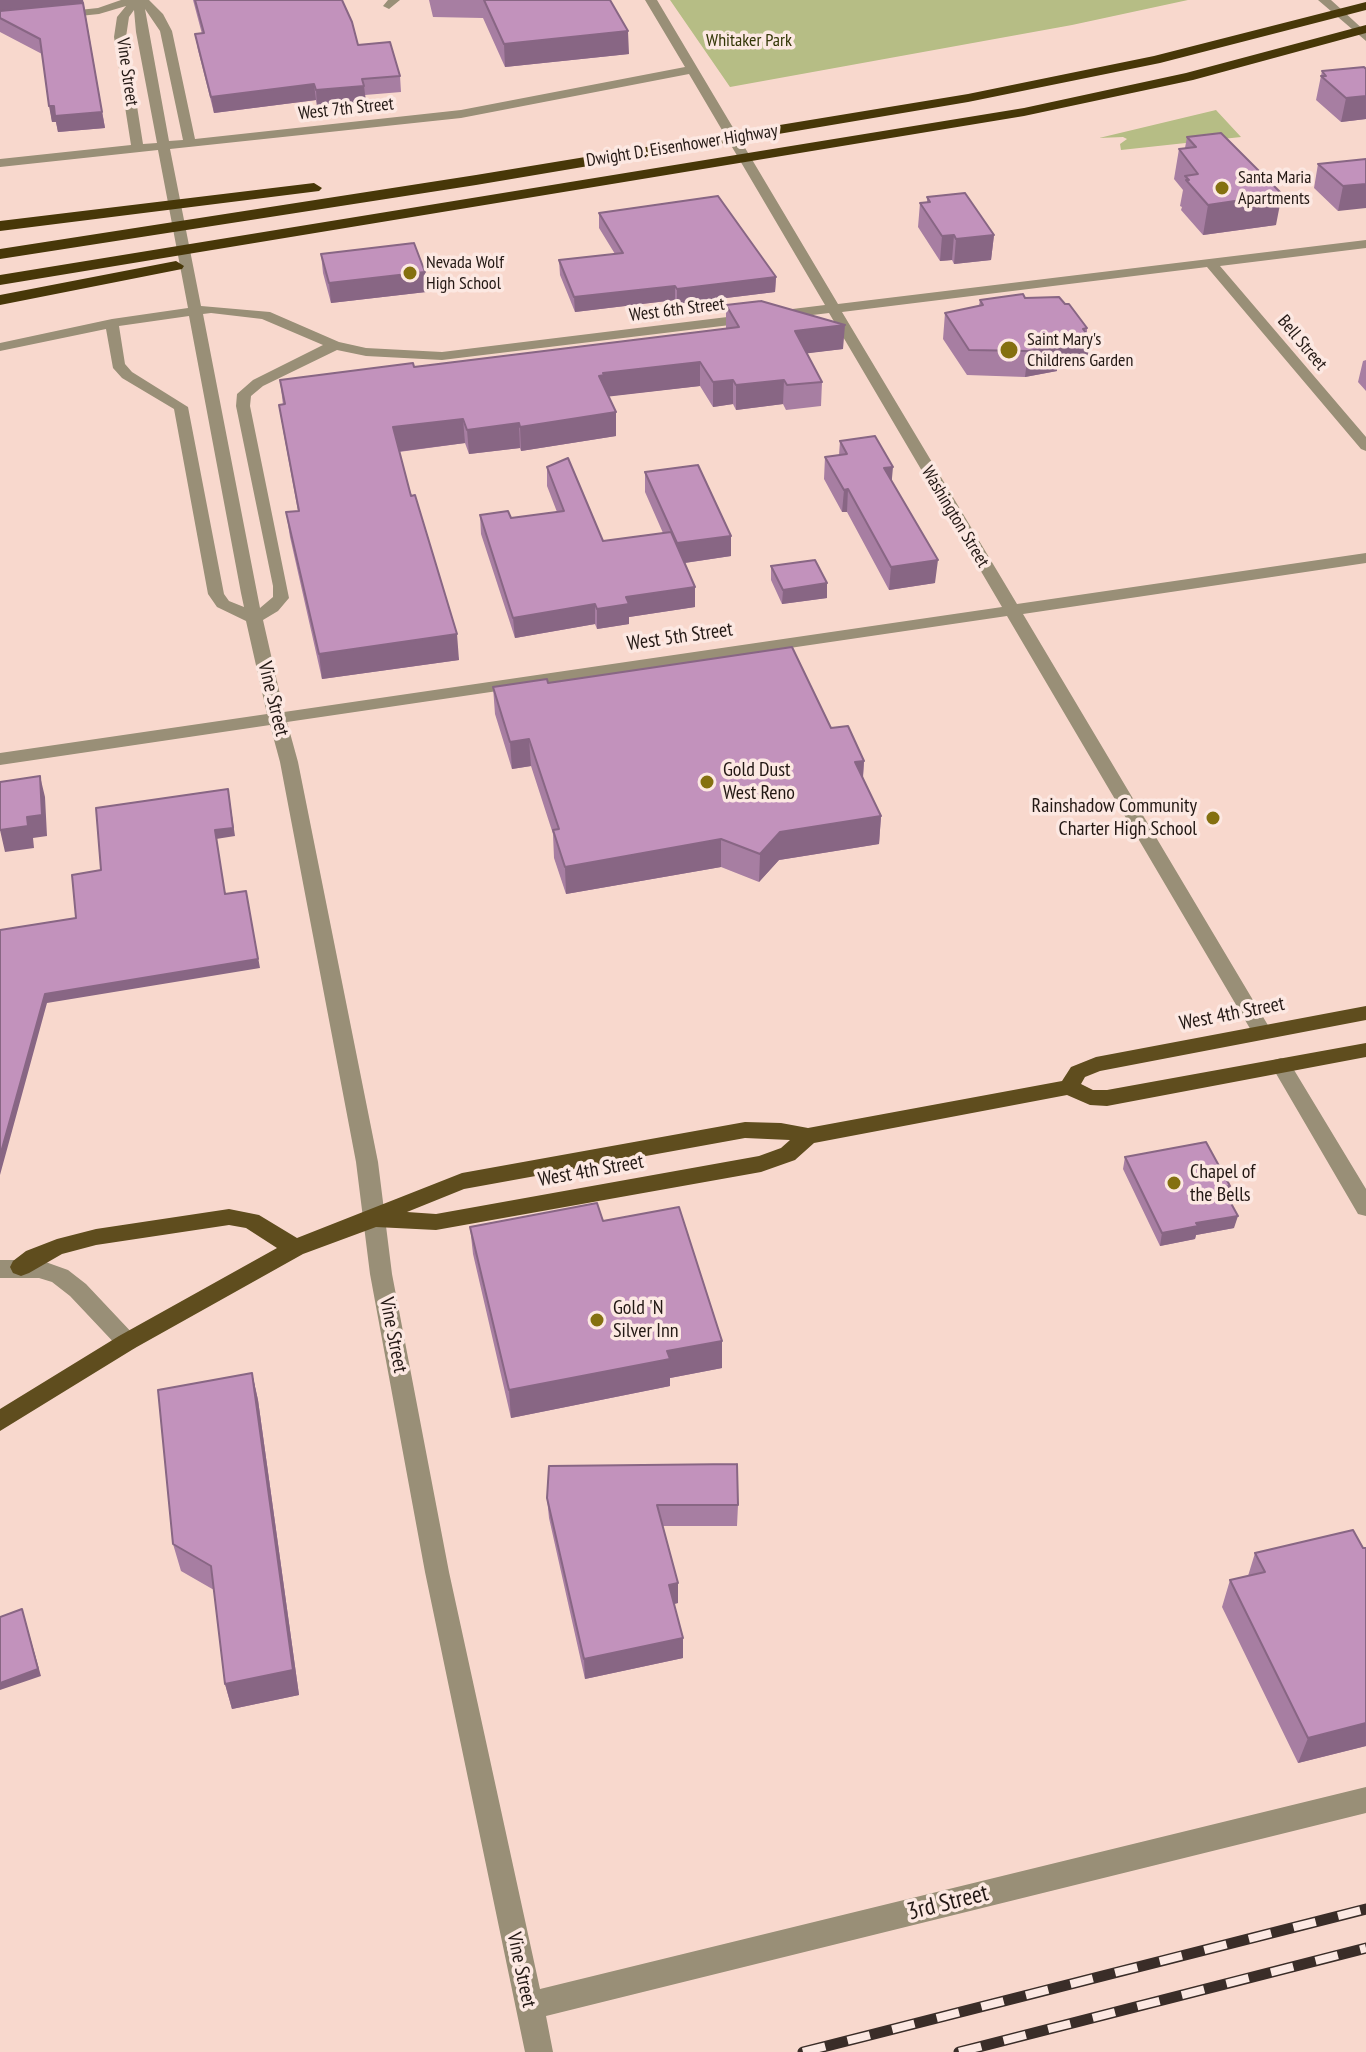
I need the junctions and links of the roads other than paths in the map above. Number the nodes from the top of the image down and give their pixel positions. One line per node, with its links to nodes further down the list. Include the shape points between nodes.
1 (138, 0): 5 (street, via 99,11); 9 (street, via 157,14 166,31); 10 (street, Vine Street, via 123,17 120,37); 27 (street, Vine Street)
2 (651, 0): 8 (street, Washington Street)
3 (1324, 0): 7 (street)
4 (1366, 6): 12 (highway, Dwight D. Eisenhower Highway, via 1032,86)
5 (46, 16)
6 (1366, 29): 13 (highway, Dwight D. Eisenhower Highway, via 1188,77 1024,112)
7 (1366, 38)
8 (694, 69): 9 (street, West 7th Street, via 461,114); 20 (street, Washington Street)
9 (190, 143): 10 (street, West 7th Street)
10 (138, 149): 11 (street, West 7th Street)
11 (0, 163)
12 (476, 180): 14 (highway, via 341,185); 16 (highway, Dwight D. Eisenhower Highway)
13 (427, 207): 18 (highway, Dwight D. Eisenhower Highway); 19 (highway, via 336,235)
14 (0, 226)
15 (1366, 244): 17 (street, West 6th Street)
16 (0, 254)
17 (1211, 263): 20 (street, West 6th Street); 24 (street, Bell Street)
18 (0, 280)
19 (0, 300)
20 (832, 309): 22 (street, West 6th Street, via 442,356 385,355); 26 (street, Washington Street)
21 (112, 323): 22 (street, West 6th Street, via 230,309 280,320); 23 (street, West 6th Street); 27 (street, via 118,365 181,407 216,594 223,604)
22 (335, 345): 27 (street, via 244,394 281,586 281,598)
23 (0, 347)
24 (1366, 446)
25 (1366, 558): 26 (street, West 5th Street)
26 (1011, 610): 28 (street, West 5th Street); 31 (street, Washington Street)
27 (254, 618): 28 (street, Vine Street)
28 (275, 718): 29 (street, West 5th Street); 37 (street, Vine Street, via 298,807)
29 (0, 759)
30 (1366, 1013): 31 (main road, West 4th Street)
31 (1262, 1032): 34 (main road, West 4th Street, via 1096,1064 1078,1072)
32 (1366, 1050): 33 (main road, West 4th Street)
33 (1281, 1065): 34 (main road, West 4th Street, via 1107,1098); 36 (street)
34 (1069, 1087): 35 (main road, West 4th Street)
35 (808, 1136): 37 (main road, West 4th Street, via 745,1130 506,1172 462,1181); 37 (main road, West 4th Street, via 788,1154 761,1164 436,1222)
36 (1366, 1208)
37 (374, 1219): 38 (main road, West 4th Street); 43 (street, Vine Street, via 437,1572)
38 (295, 1248): 39 (main road, via 251,1221 229,1217 96,1237); 40 (main road, West 4th Street)
39 (11, 1268): 40 (street, via 60,1276)
40 (127, 1342): 41 (main road, West 4th Street)
41 (0, 1421)
42 (1366, 1800): 43 (street, 3rd Street)
43 (529, 2006): 44 (street, Vine Street)
44 (539, 2052)

